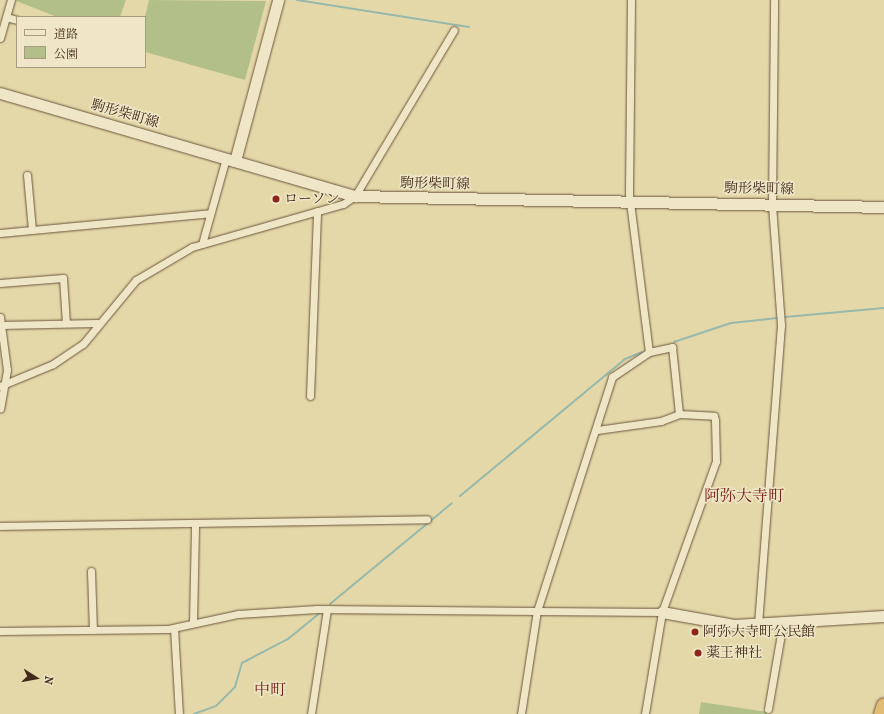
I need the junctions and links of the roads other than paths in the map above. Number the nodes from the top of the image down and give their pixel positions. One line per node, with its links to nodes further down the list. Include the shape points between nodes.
1 (11, 0): 6 (street)
2 (274, 0): 11 (main road)
3 (278, 0): 11 (main road)
4 (631, 0): 14 (street)
5 (774, 0): 15 (street)
6 (6, 17): 7 (street); 9 (street)
7 (16, 20)
8 (454, 30): 13 (street)
9 (0, 38)
10 (0, 93): 11 (main road, 駒形柴町線)
11 (230, 160): 13 (main road, 駒形柴町線); 18 (street)
12 (27, 175): 19 (street)
13 (355, 196): 14 (main road, 駒形柴町線); 17 (street)
14 (630, 202): 15 (main road, 駒形柴町線); 27 (street)
15 (772, 204): 16 (main road, 駒形柴町線); 43 (street, via 781,325)
16 (884, 207)
17 (317, 211): 21 (street); 29 (street)
18 (210, 213): 19 (street); 21 (street)
19 (32, 230): 20 (street)
20 (0, 233)
21 (202, 244): 25 (street, via 141,275)
22 (0, 283): 24 (street, via 63,278)
23 (0, 317): 26 (street)
24 (66, 323): 25 (street); 26 (street)
25 (98, 324): 28 (street, via 89,338 60,360)
26 (1, 325): 28 (street, via 6,370)
27 (649, 352): 31 (street, via 672,347); 32 (street, via 612,377)
28 (2, 385): 30 (street)
29 (310, 396)
30 (0, 408)
31 (679, 414): 32 (street, via 661,421); 39 (street, via 714,416 718,450)
32 (597, 430): 38 (street)
33 (427, 519): 34 (street)
34 (195, 524): 35 (street); 42 (street)
35 (0, 526)
36 (91, 571): 45 (street)
37 (327, 609): 38 (street); 42 (street, via 266,611); 50 (street)
38 (537, 611): 39 (street); 51 (street)
39 (662, 612): 43 (main road, via 719,624); 52 (street)
40 (883, 614): 41 (main road)
41 (783, 622): 43 (main road); 48 (street)
42 (193, 623): 44 (street)
43 (758, 624)
44 (174, 628): 45 (street); 49 (street)
45 (93, 630): 46 (street)
46 (0, 631)
47 (884, 704): 53 (highway)
48 (768, 709)
49 (179, 714)
50 (311, 714)
51 (521, 714)
52 (645, 714)
53 (881, 714)

